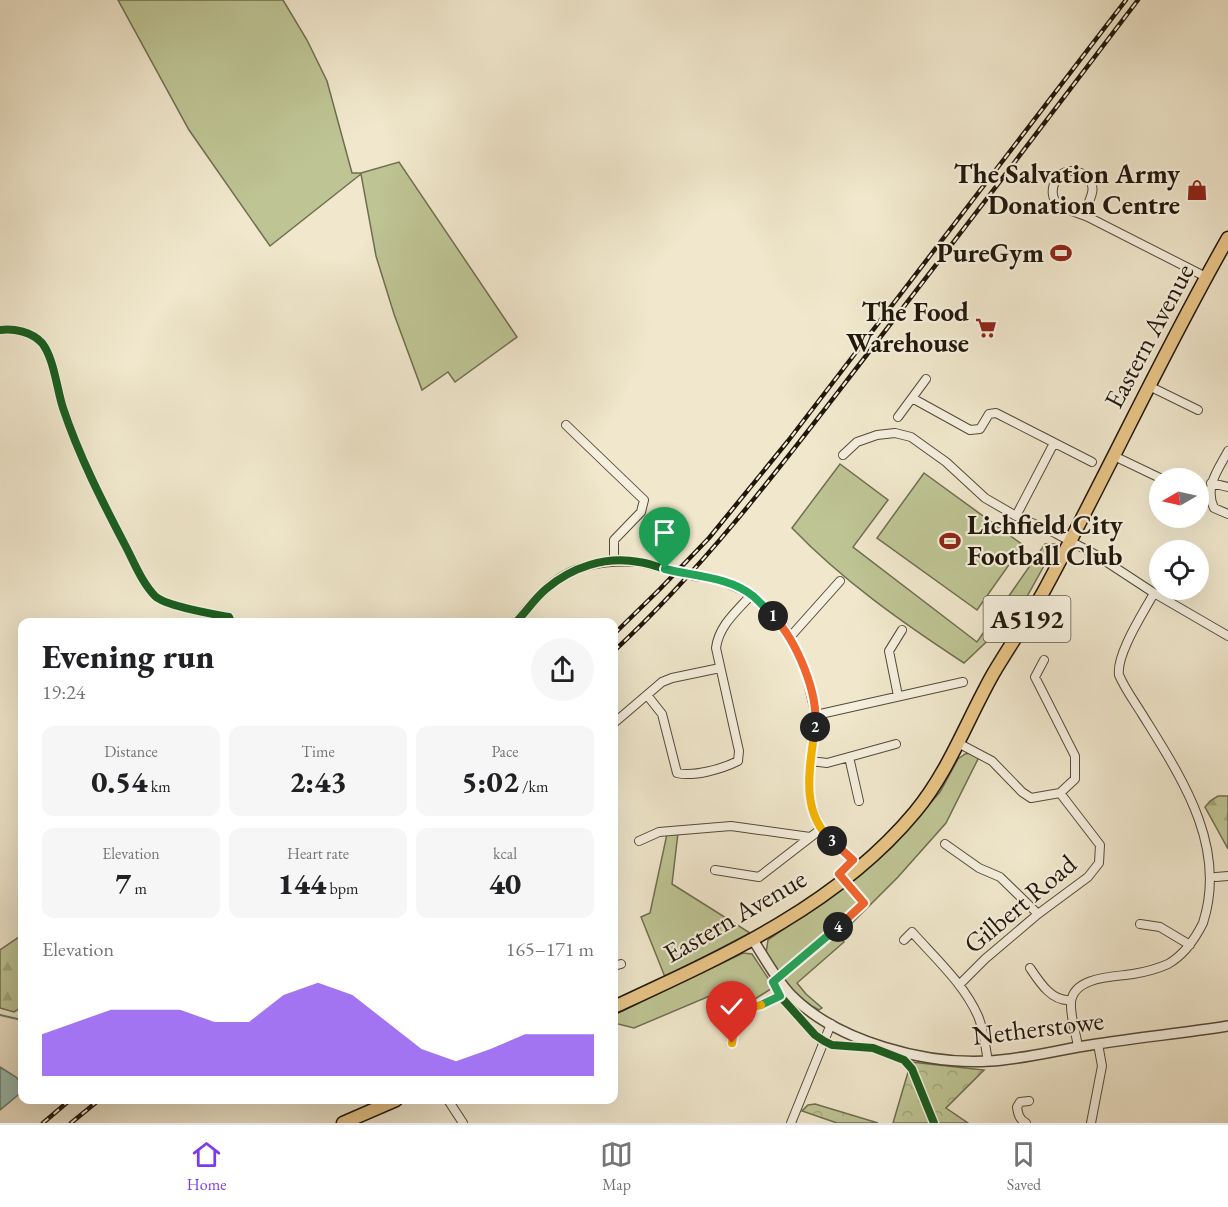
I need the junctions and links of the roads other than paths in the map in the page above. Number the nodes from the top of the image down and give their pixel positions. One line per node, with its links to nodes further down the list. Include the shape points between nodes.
1 (1088, 217): 1 (street, via 1087,204 1093,189 1090,180 1072,170 1065,171 1055,182 1053,199); 3 (street)
2 (1228, 238): 3 (highway, Eastern Avenue / A5192)
3 (1206, 277): 6 (highway, Eastern Avenue / A5192)
4 (0, 330): 28 (street, via 26,333 42,343 93,483 145,583 157,598)
5 (926, 379): 7 (street)
6 (1149, 386): 8 (street); 14 (highway, Eastern Avenue / A5192)
7 (912, 398): 9 (street); 11 (street, via 970,430 980,429 989,414 996,413)
8 (1198, 410)
9 (898, 417)
10 (567, 424): 22 (street, via 644,500 641,512 614,540)
11 (1054, 443): 15 (street); 20 (street)
12 (1228, 451): 17 (street)
13 (843, 455): 20 (street, via 857,442 877,435 895,433 911,437 985,498)
14 (1114, 456): 16 (street); 21 (highway, Eastern Avenue / A5192)
15 (1092, 462)
16 (1149, 473)
17 (1211, 483): 18 (street); 19 (street, via 1214,508)
18 (1228, 487)
19 (1228, 514)
20 (1016, 516): 21 (street)
21 (1070, 541): 24 (street); 40 (highway, Eastern Avenue / A5192)
22 (614, 561): 25 (street, bridge, via 639,562 714,578); 29 (street, via 593,562 567,574 545,590)
23 (840, 581): 32 (street)
24 (1149, 590)
25 (752, 594): 32 (street); 34 (street, via 718,637)
26 (1150, 600): 53 (street, via 1123,655 1119,675 1199,810 1214,849)
27 (1166, 600): 31 (street)
28 (229, 618)
29 (520, 618)
30 (902, 630): 37 (street, via 889,651)
31 (1228, 636)
32 (790, 637): 38 (street, via 806,675)
33 (1044, 660): 44 (street, via 1035,677 1075,756 1075,779)
34 (720, 668): 36 (street, via 672,678); 36 (street, via 739,751 738,761 730,765 686,775 677,773 662,714)
35 (963, 682): 37 (street)
36 (647, 695): 39 (street)
37 (898, 696): 38 (street)
38 (816, 715): 43 (street)
39 (618, 720)
40 (958, 742): 44 (street, via 992,761 1031,798); 50 (highway, Eastern Avenue / A5192, via 938,782 915,812)
41 (896, 744): 42 (street)
42 (849, 757): 43 (street, via 827,763); 45 (street)
43 (811, 761): 46 (street, via 810,802)
44 (1060, 794): 54 (street, Gilbert Road, via 1100,845 1099,863)
45 (859, 801)
46 (821, 829): 47 (street); 50 (street)
47 (810, 837): 48 (street, via 731,826 659,832); 51 (street, via 759,877)
48 (639, 841)
49 (945, 844): 54 (street, via 979,868 1000,877)
50 (859, 867): 56 (highway, Eastern Avenue / A5192)
51 (715, 870)
52 (1228, 876): 53 (street)
53 (1216, 877): 58 (street, via 1207,915)
54 (1038, 914): 60 (street, Gilbert Road, via 984,958)
55 (1140, 924): 58 (street, via 1160,927)
56 (753, 940): 61 (street, Netherstowe); 63 (highway, Eastern Avenue / A5192)
57 (904, 940): 60 (street, via 912,932)
58 (1190, 945): 62 (street, via 1169,963 1153,970 1097,978 1083,984)
59 (1030, 969): 62 (street, via 1048,992)
60 (959, 985): 69 (street, via 977,1015)
61 (787, 991): 64 (street, Netherstowe); 66 (street, via 767,1003 746,1008 730,1030)
62 (1071, 1000): 68 (street)
63 (618, 1004)
64 (831, 1024): 69 (street, Netherstowe, via 869,1042 937,1059); 75 (street)
65 (1228, 1026): 67 (street, Netherstowe)
66 (732, 1043)
67 (1098, 1044): 68 (street, Netherstowe); 77 (street, via 1102,1066)
68 (1078, 1047): 69 (street, Netherstowe)
69 (988, 1061)
70 (1029, 1101): 76 (street, via 1020,1102 1017,1107)
71 (387, 1104): 73 (highway)
72 (451, 1104): 74 (street)
73 (343, 1123)
74 (463, 1123)
75 (791, 1123)
76 (1026, 1123)
77 (1091, 1123)

